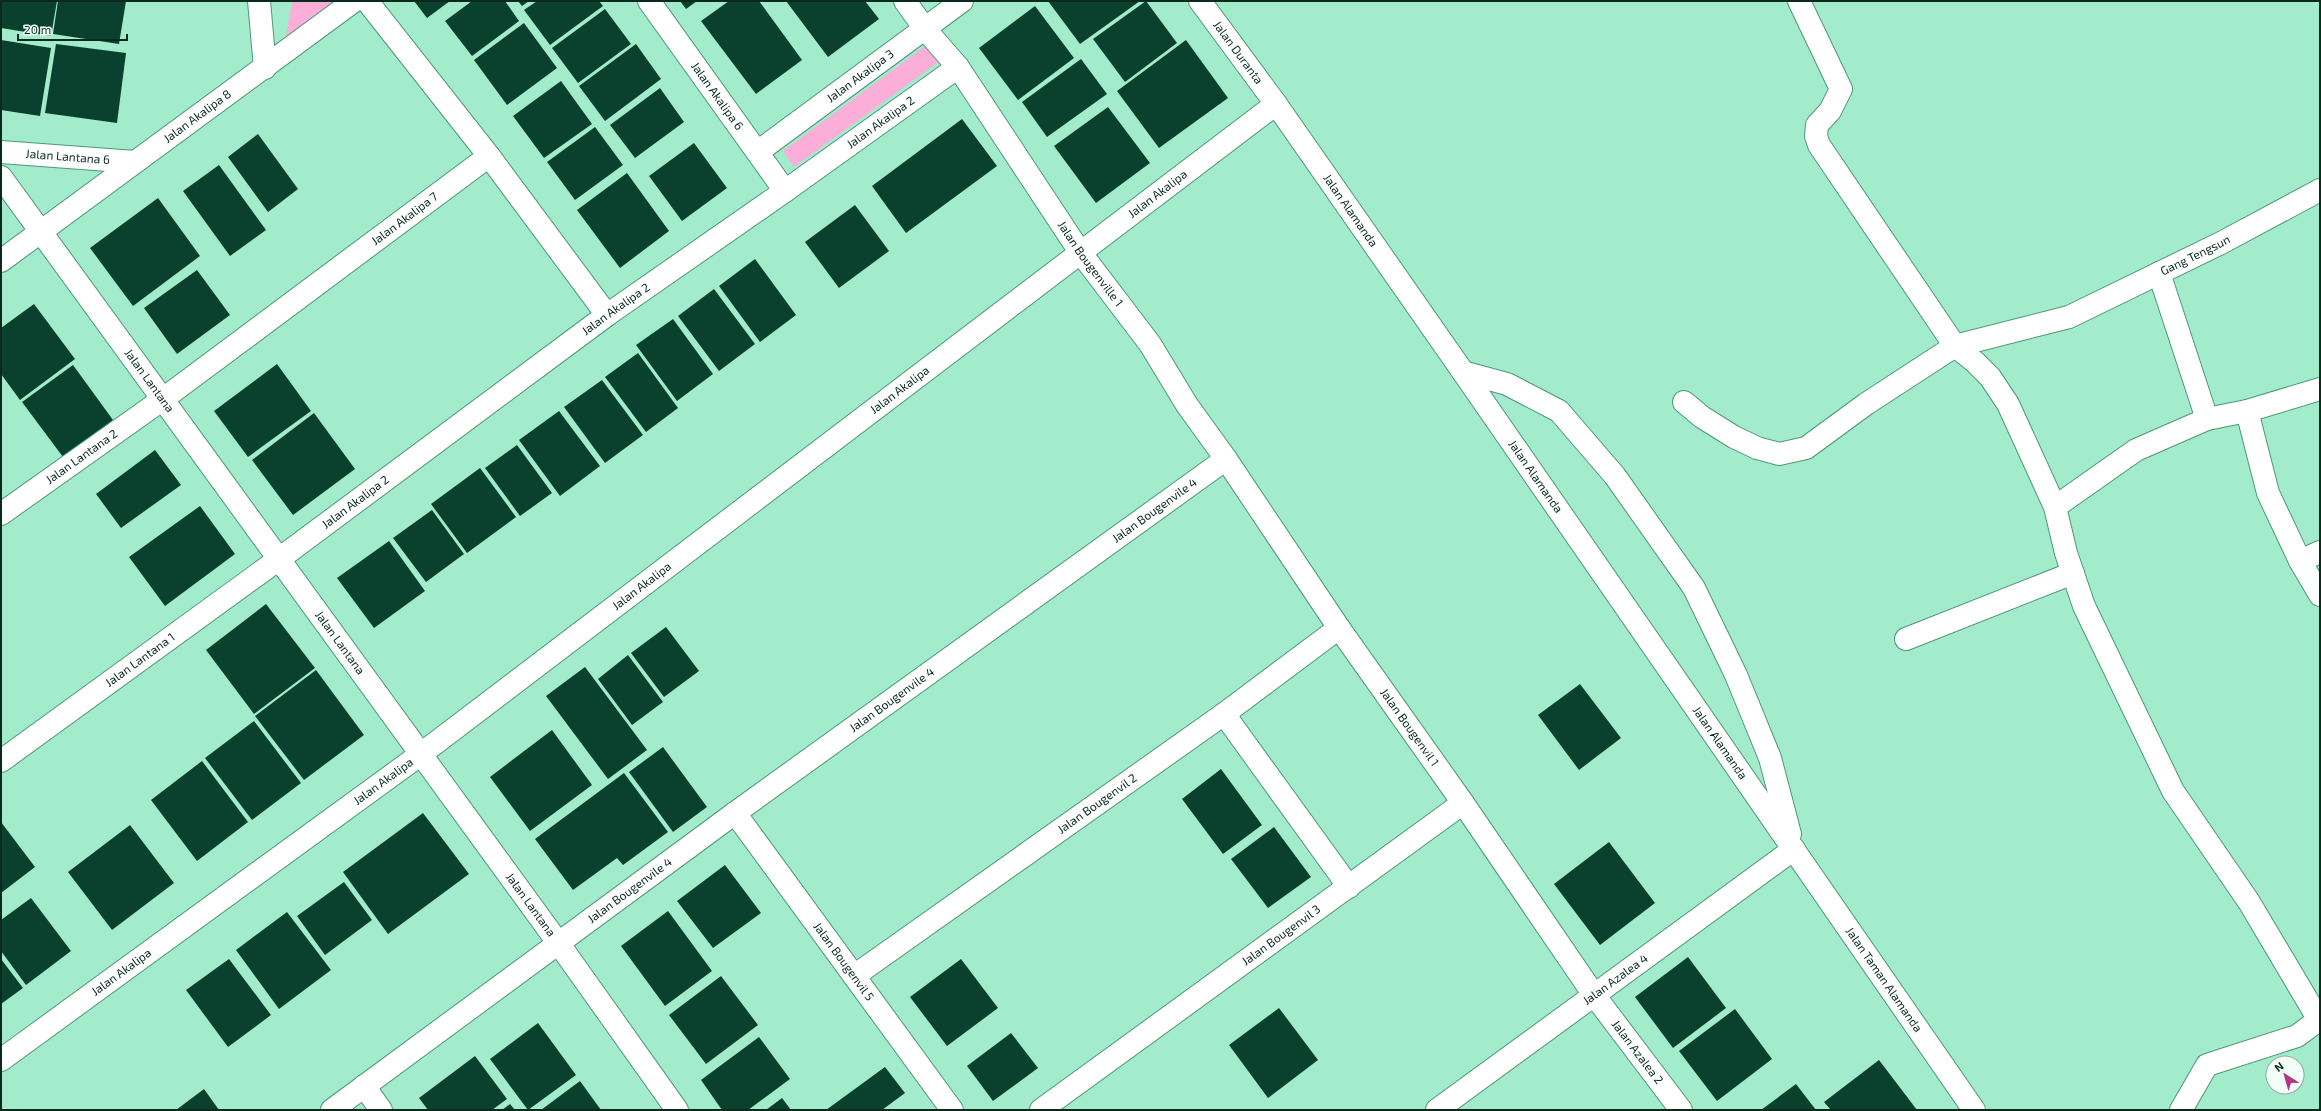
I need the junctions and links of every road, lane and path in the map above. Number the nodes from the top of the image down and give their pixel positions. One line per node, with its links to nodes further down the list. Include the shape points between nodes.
1 (259, 1): 11 (street)
2 (354, 1): 11 (street, Jalan Akalipa 8)
3 (367, 1): 15 (street)
4 (649, 1): 13 (street, Jalan Akalipa 6)
5 (905, 1): 9 (street, Jalan Bougenville 1)
6 (962, 1): 9 (street, Jalan Akalipa 3)
7 (1200, 1): 12 (street, Jalan Duranta)
8 (1799, 1): 25 (street, via 1841,89 1830,111 1817,125 1816,136 1819,145)
9 (926, 29): 10 (street, Jalan Bougenville 1); 13 (street, Jalan Akalipa 3)
10 (958, 67): 19 (street, Jalan Akalipa 2); 21 (street, Jalan Bougenville 1)
11 (265, 68): 16 (street, Jalan Akalipa 8)
12 (1276, 104): 21 (street, Jalan Akalipa); 26 (street, Jalan Alamanda)
13 (759, 151): 19 (street, Jalan Akalipa 6)
14 (1, 152): 16 (street, Jalan Lantana 6)
15 (489, 156): 24 (street); 28 (street, Jalan Akalipa 7)
16 (136, 162): 20 (street, Jalan Akalipa 8)
17 (1, 177): 20 (street, Jalan Lantana)
18 (2320, 190): 23 (street, Gang Tengsun)
19 (785, 191): 24 (street, Jalan Akalipa 2)
20 (41, 231): 22 (street, Jalan Akalipa 8); 28 (street, Jalan Lantana)
21 (1080, 252): 32 (street, Jalan Bougenville 1, via 1150,344 1187,405); 43 (street, Jalan Akalipa)
22 (1, 261)
23 (2159, 273): 25 (street, Gang Tengsun, via 2070,317); 31 (street)
24 (607, 315): 36 (street, Jalan Akalipa 2)
25 (1955, 346): 29 (street, Gang Tengsun, via 1866,404 1806,448 1792,452 1779,454 1757,448 1702,417); 33 (street, via 1990,377 2008,404)
26 (1464, 372): 47 (street, Jalan Alamanda); 47 (street, via 1508,384 1559,411 1615,476 1694,588 1730,662 1770,758)
27 (2320, 389): 30 (street)
28 (163, 399): 34 (street, Jalan Lantana 2); 36 (street, Jalan Lantana)
29 (1684, 402)
30 (2247, 411): 31 (street); 37 (street, via 2268,493)
31 (2207, 419): 33 (street, via 2136,450)
32 (1226, 459): 40 (street, Jalan Bougenvil 1); 46 (street, Jalan Bougenvile 4)
33 (2055, 507): 38 (street)
34 (1, 514)
35 (2320, 552): 37 (street)
36 (279, 559): 43 (street, Jalan Lantana); 44 (street, Jalan Lantana 1)
37 (2300, 561): 39 (street)
38 (2073, 573): 41 (street); 52 (street, via 2090,619 2173,791 2249,902)
39 (2320, 595)
40 (1339, 628): 42 (street, Jalan Bougenvil 2); 45 (street, Jalan Bougenvil 1)
41 (1906, 639)
42 (1224, 714): 48 (street); 50 (street, Jalan Bougenvil 2)
43 (421, 754): 49 (street, Jalan Lantana); 53 (street, Jalan Akalipa)
44 (1, 761)
45 (1463, 802): 48 (street, Jalan Bougenvil 3); 51 (street, Jalan Bougenvil 1)
46 (735, 813): 49 (street, Jalan Bougenvile 4); 50 (street, Jalan Bougenvil 5)
47 (1794, 848): 51 (street, Jalan Azalea 4); 62 (street, Jalan Taman Alamanda)
48 (1349, 887): 59 (street, Jalan Bougenvil 3)
49 (559, 944): 54 (street, Jalan Bougenvile 4); 57 (street, Jalan Lantana)
50 (854, 976): 58 (street, Jalan Bougenvil 5)
51 (1594, 995): 60 (street, Jalan Azalea 4); 61 (street, Jalan Azalea 2)
52 (2319, 1020): 63 (street, via 2297,1036 2207,1065)
53 (1, 1060)
54 (364, 1086): 55 (street, Jalan Bougenvile 4); 56 (street)
55 (332, 1110)
56 (381, 1110)
57 (677, 1110)
58 (952, 1110)
59 (1041, 1110)
60 (1437, 1110)
61 (1681, 1110)
62 (1974, 1110)
63 (2181, 1110)

